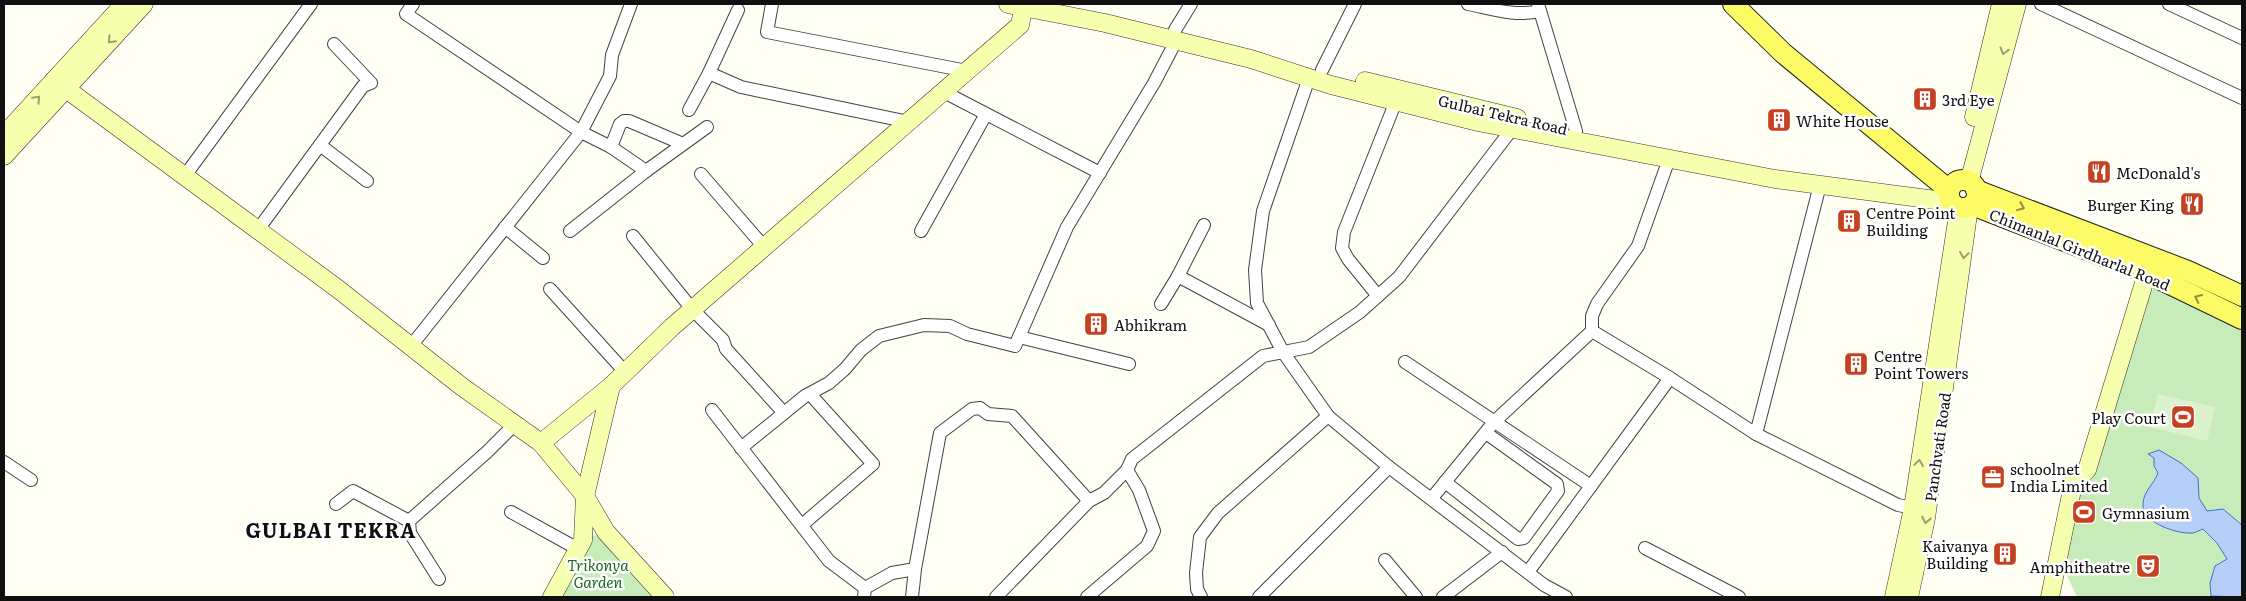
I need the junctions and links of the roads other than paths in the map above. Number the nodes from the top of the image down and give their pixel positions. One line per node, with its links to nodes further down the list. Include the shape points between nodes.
1 (124, 4): 26 (main road)
2 (144, 4): 26 (main road, one-way to 26)
3 (311, 4): 46 (street)
4 (414, 4): 35 (street, via 406,14)
5 (631, 4): 35 (street, via 612,55 610,76)
6 (772, 4): 23 (street, via 767,32)
7 (1064, 4): 20 (main road, Gulbai Tekra Road)
8 (1191, 4): 20 (street)
9 (1355, 4): 25 (street)
10 (1468, 4): 18 (street, via 1524,15)
11 (1733, 4): 49 (main road, Chimanlal Girdharlal Road, via 1783,53)
12 (1752, 4): 49 (main road, Chimanlal Girdharlal Road, via 1792,44 1930,156)
13 (2001, 4): 49 (main road)
14 (2016, 4): 49 (main road, one-way to 49)
15 (2041, 4): 28 (street)
16 (2169, 4): 21 (street)
17 (1019, 5): 20 (main road, Gulbai Tekra Road); 23 (main road, via 1020,25)
18 (1539, 7): 36 (street)
19 (738, 10): 24 (street)
20 (1175, 35): 25 (main road, Gulbai Tekra Road); 44 (street, via 1154,83)
21 (2242, 38)
22 (334, 44): 39 (street, via 371,83 364,86)
23 (967, 71): 27 (main road)
24 (709, 73): 30 (street); 32 (street, via 741,86)
25 (1316, 74): 29 (main road, Gulbai Tekra Road); 36 (main road, Gulbai Tekra Road); 66 (street, via 1264,211 1255,270 1257,303)
26 (59, 85): 37 (main road, one-way to 26); 41 (main road); 46 (main road)
27 (944, 92): 31 (street); 32 (main road)
28 (2242, 98)
29 (1396, 101): 34 (main road, Gulbai Tekra Road); 61 (street, via 1344,232 1342,248)
30 (688, 110)
31 (986, 114): 44 (street); 54 (street)
32 (909, 122): 56 (main road)
33 (706, 127): 38 (street)
34 (1512, 129): 42 (main road, Gulbai Tekra Road); 61 (street, via 1399,277)
35 (582, 132): 40 (street); 51 (street)
36 (1576, 132): 49 (main road, Gulbai Tekra Road, via 1794,172)
37 (4, 135)
38 (682, 144): 40 (street, via 624,121); 43 (street)
39 (320, 145): 47 (street); 52 (street)
40 (612, 147): 43 (street)
41 (4, 156)
42 (1669, 159): 48 (main road, Gulbai Tekra Road); 67 (street, via 1638,246 1597,304 1592,316)
43 (646, 171): 53 (street)
44 (1100, 173): 68 (street, via 1067,227)
45 (701, 174): 56 (street)
46 (184, 177): 52 (main road)
47 (367, 181)
48 (1820, 185): 49 (main road, Gulbai Tekra Road, via 1880,192); 83 (street)
49 (1961, 194): 58 (main road, Chimanlal Girdharlal Road); 62 (main road, Chimanlal Girdharlal Road, one-way to 62, via 2188,271); 96 (main road, Panchvati Road, one-way to 49); 120 (main road, Panchvati Road, one-way to 120, via 1926,518)
50 (1204, 225): 59 (street)
51 (505, 227): 57 (street); 69 (street)
52 (257, 231): 69 (main road)
53 (570, 231)
54 (921, 231)
55 (633, 236): 64 (street)
56 (764, 247): 64 (main road)
57 (543, 258)
58 (2147, 273): 65 (main road, Chimanlal Girdharlal Road, one-way to 58); 121 (main road, via 2087,470 2074,480)
59 (1178, 276): 63 (street); 66 (street)
60 (550, 289): 73 (street)
61 (1378, 296): 70 (street, via 1309,347)
62 (2242, 296)
63 (1161, 304)
64 (692, 309): 73 (main road); 78 (street, via 723,340 726,349)
65 (2242, 319)
66 (1269, 325): 70 (street)
67 (1592, 332): 74 (street); 80 (street)
68 (1019, 337): 72 (street); 76 (street, via 1015,346 967,334 950,326 924,325 879,336 829,383)
69 (411, 346): 81 (main road)
70 (1283, 352): 79 (street); 88 (street, via 1263,356 1132,460)
71 (1405, 362): 80 (street)
72 (1129, 364)
73 (626, 372): 75 (main road)
74 (1670, 378): 83 (street); 91 (street)
75 (611, 386): 84 (main road); 92 (main road)
76 (810, 394): 78 (street); 99 (street, via 873,464)
77 (712, 410): 85 (street)
78 (784, 414): 85 (street)
79 (1328, 416): 87 (street); 113 (street, via 1218,513 1200,537 1196,573)
80 (1494, 422): 82 (street); 91 (street)
81 (514, 425): 84 (main road); 98 (street)
82 (1486, 433): 90 (street); 90 (street, via 1557,484 1558,491 1524,538 1518,539)
83 (1756, 434): 96 (street, via 1898,505)
84 (541, 443): 92 (main road)
85 (741, 448): 99 (street)
86 (4, 462): 89 (street)
87 (1389, 467): 93 (street); 114 (street)
88 (1127, 470): 94 (street, via 1104,493); 112 (street, via 1139,490 1154,531 1147,546)
89 (31, 480)
90 (1445, 482): 93 (street)
91 (1591, 486): 105 (street)
92 (584, 496): 100 (main road, via 582,540); 109 (main road, via 606,532)
93 (1432, 498): 102 (street)
94 (1089, 501): 104 (street, via 1012,416 972,409 940,433); 111 (street)
95 (336, 504): 98 (street, via 353,491)
96 (1913, 508): 119 (main road, Panchvati Road)
97 (511, 512): 100 (street)
98 (409, 521): 106 (street, via 410,533)
99 (802, 525): 107 (street, via 829,561)
100 (578, 548): 108 (main road)
101 (1644, 548): 118 (street)
102 (1502, 552): 105 (street); 116 (street)
103 (1385, 560): 115 (street)
104 (915, 569): 107 (street, via 892,573); 110 (street)
105 (1528, 572): 117 (street)
106 (439, 579)
107 (864, 592)
108 (552, 597)
109 (665, 597)
110 (912, 597)
111 (996, 597)
112 (1088, 597)
113 (1201, 597)
114 (1259, 597)
115 (1416, 597)
116 (1443, 597)
117 (1566, 597)
118 (1738, 597)
119 (1894, 597)
120 (1909, 597)
121 (2050, 597)

